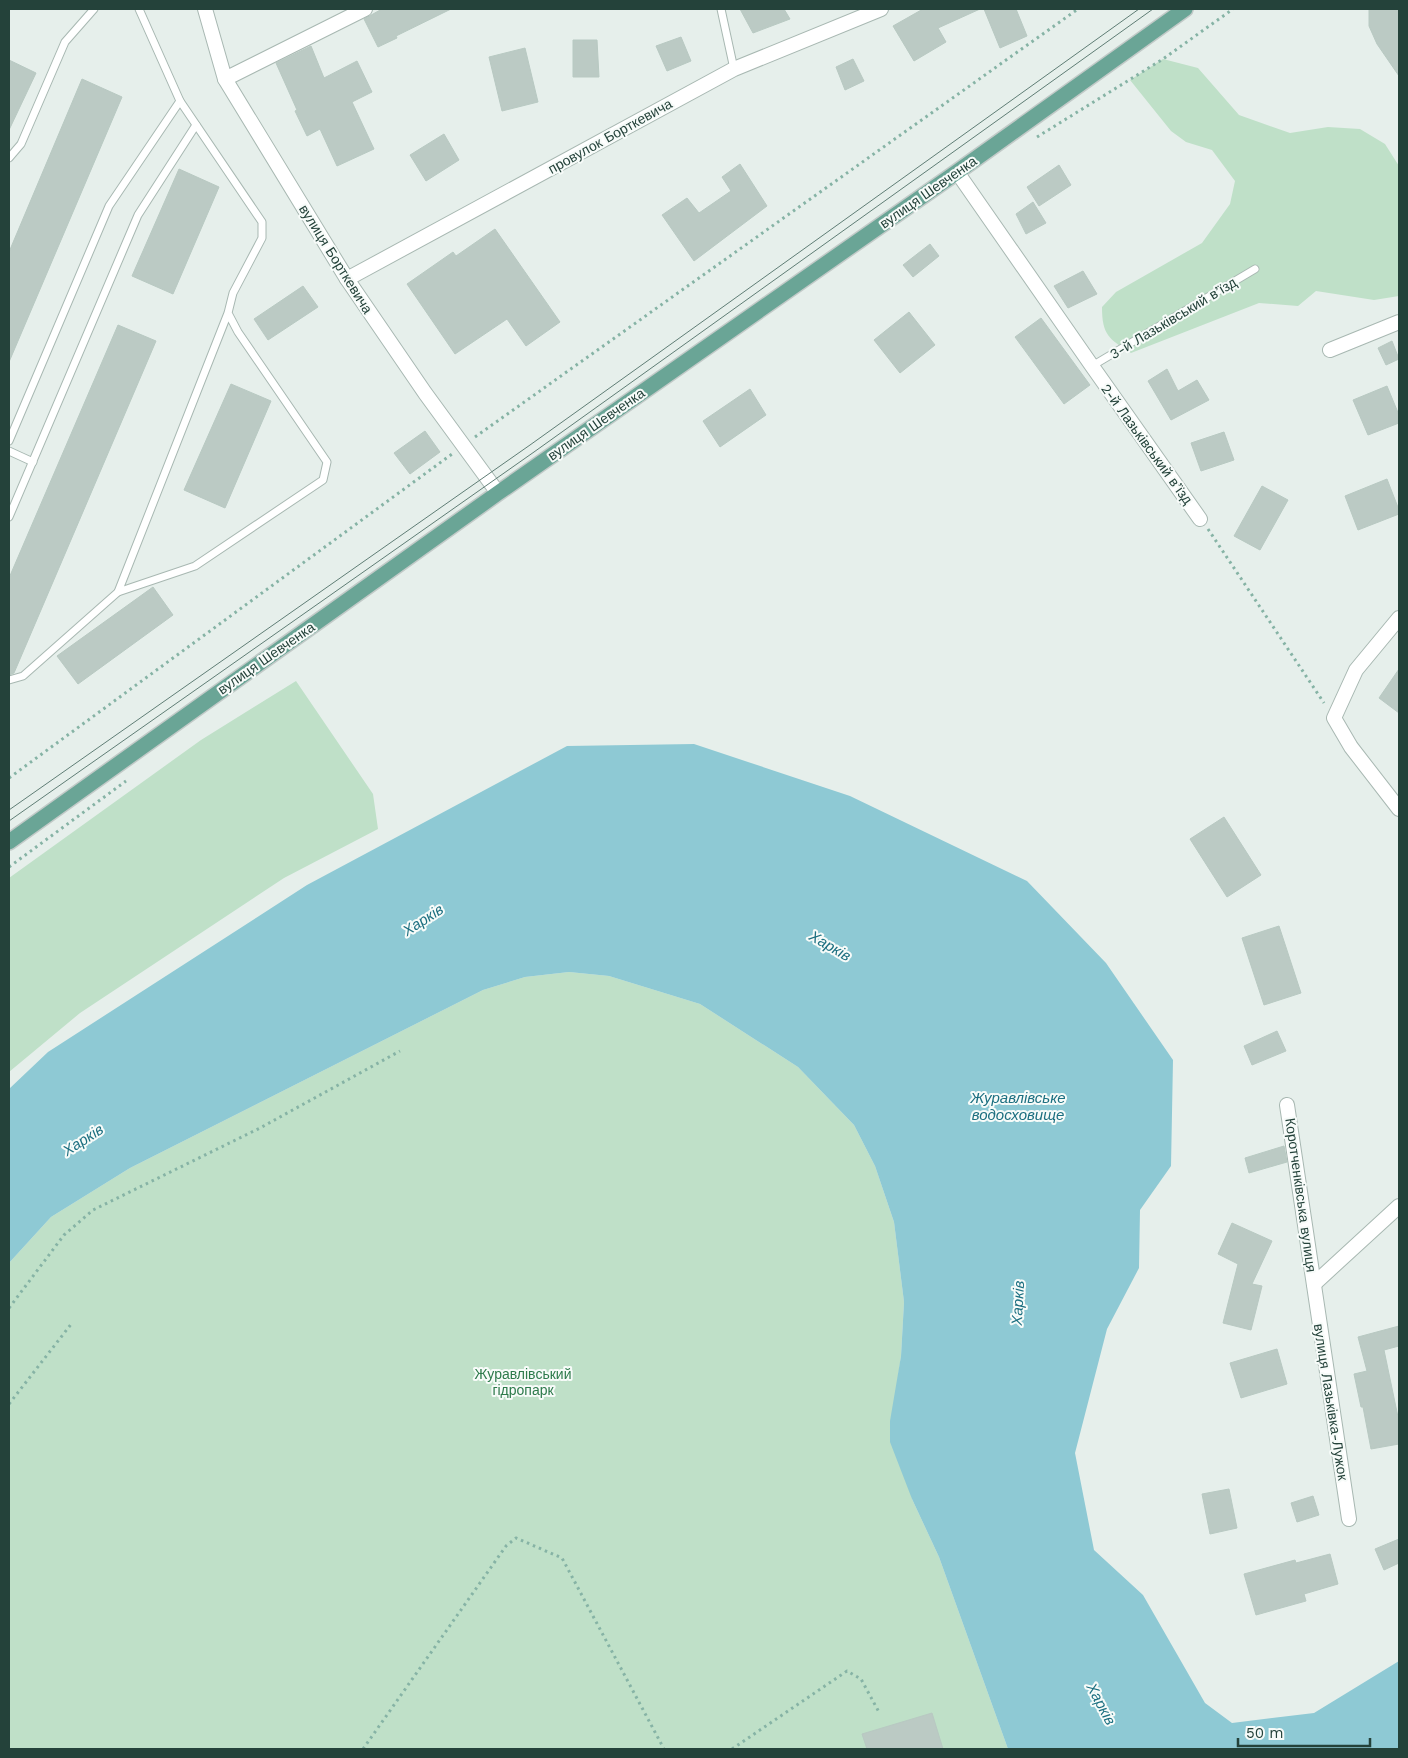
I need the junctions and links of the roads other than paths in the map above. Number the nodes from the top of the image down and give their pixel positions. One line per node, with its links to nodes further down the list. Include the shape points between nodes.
1 (94, 9): 12 (lane, via 65,42 21,144)
2 (140, 9): 10 (lane)
3 (205, 9): 9 (street, вулиця Борткевича)
4 (365, 9): 9 (street)
5 (721, 9): 8 (lane)
6 (881, 9): 8 (street, провулок Борткевича)
7 (1185, 9): 13 (main road, вулиця Шевченка)
8 (734, 69): 15 (street, провулок Борткевича)
9 (226, 79): 15 (street, вулиця Борткевича)
10 (180, 101): 11 (lane); 20 (lane, via 109,206)
11 (196, 125): 16 (lane, via 262,222 262,238 233,293); 22 (lane, via 138,215)
12 (9, 158)
13 (957, 172): 19 (street, 2-й Лазьківський в’їзд); 23 (main road, вулиця Шевченка)
14 (1255, 269): 19 (lane, 3-й Лазьківський в’їзд)
15 (347, 279): 23 (street, вулиця Борткевича)
16 (228, 313): 26 (lane); 26 (lane, via 326,462 323,480 195,566)
17 (1399, 322): 18 (street)
18 (1330, 350)
19 (1092, 366): 25 (street, 2-й Лазьківський в’їзд)
20 (9, 441)
21 (9, 451): 22 (lane)
22 (34, 462): 24 (lane)
23 (498, 493): 30 (main road, вулиця Шевченка)
24 (9, 517)
25 (1200, 518)
26 (118, 592): 28 (lane, via 23,676)
27 (1399, 618): 29 (street, via 1356,670 1334,718)
28 (9, 680)
29 (1399, 809)
30 (9, 842)
31 (1287, 1105): 33 (street, Коротченківська вулиця)
32 (1399, 1206): 33 (street)
33 (1314, 1284): 34 (street, вулиця Лазьківка-Лужок)
34 (1349, 1519)

